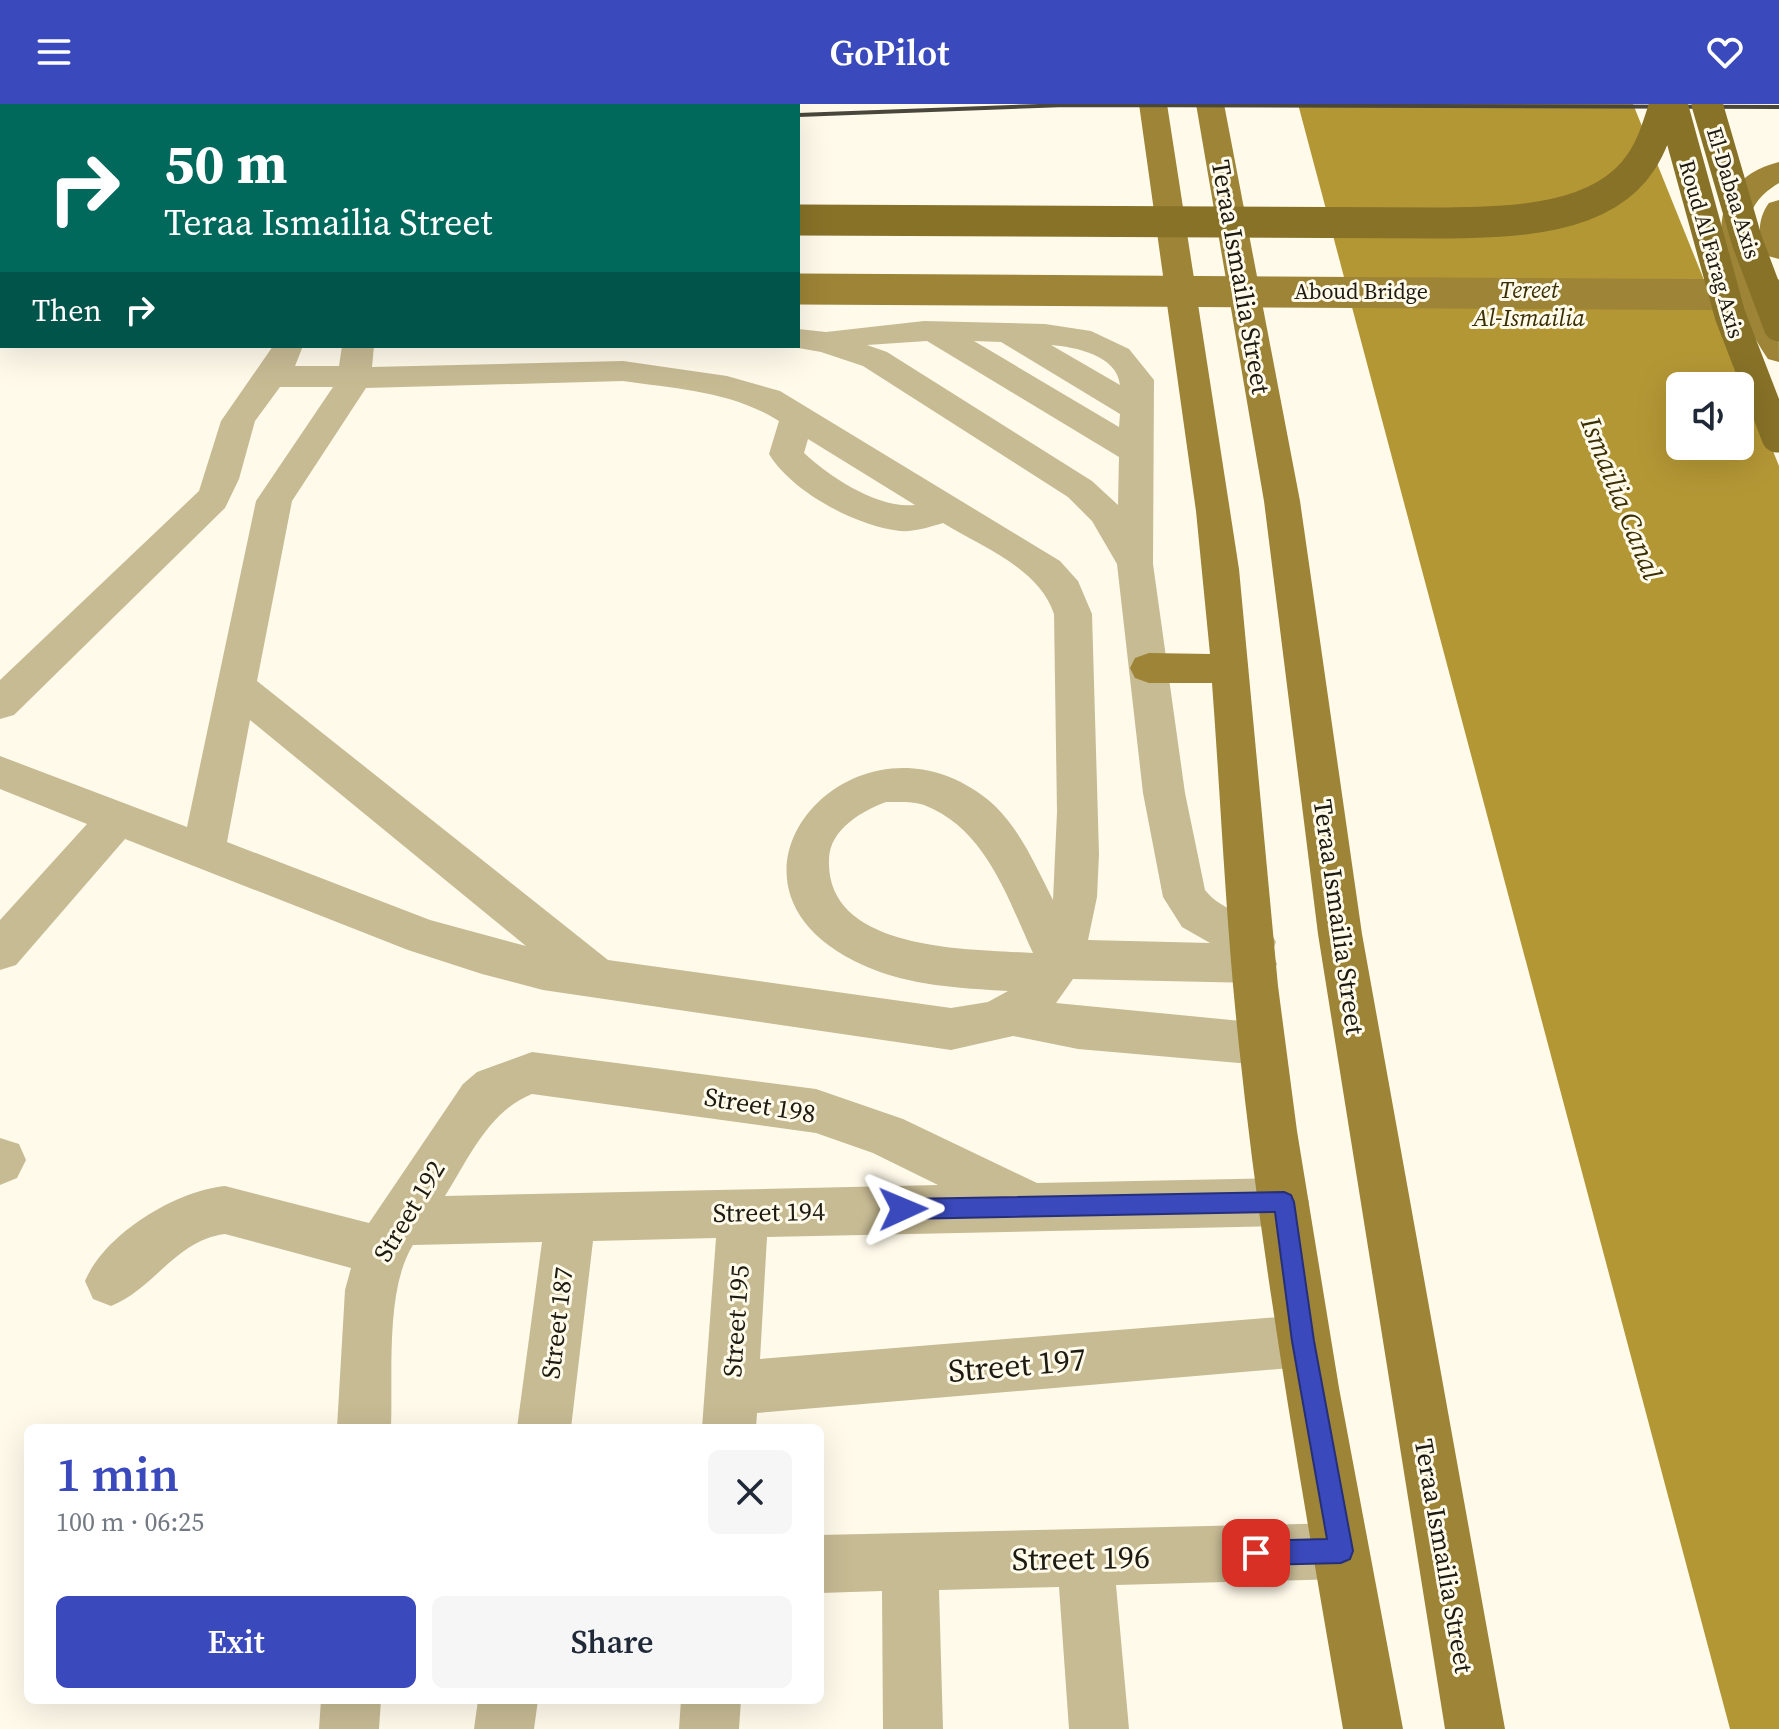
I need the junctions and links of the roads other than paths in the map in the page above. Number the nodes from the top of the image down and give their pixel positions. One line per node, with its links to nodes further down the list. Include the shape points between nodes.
1 (1153, 104): 28 (main road, via 1207,450)
2 (1210, 104): 64 (main road, Teraa Ismailia Street, via 1282,501 1350,997)
3 (1665, 104): 8 (highway, bridge, via 1648,156 1626,181 1591,202 1534,215 1262,223)
4 (1672, 104): 22 (highway, Roud Al Farag Axis, bridge, via 1727,310)
5 (1707, 104): 16 (highway, El-Dabaa Axis, bridge, via 1747,241)
6 (1779, 171): 19 (main road, via 1752,187 1738,204 1732,224 1733,247)
7 (1779, 209): 9 (main road, via 1774,233)
8 (800, 220)
9 (1779, 250)
10 (1028, 261): 11 (main road, Aboud Bridge)
11 (1513, 264)
12 (1685, 264): 13 (main road, bridge)
13 (1779, 265)
14 (800, 289): 15 (main road, Aboud Bridge, bridge)
15 (1779, 295)
16 (1779, 326)
17 (930, 329): 18 (street); 23 (street); 23 (street, via 1066,336 1113,353 1137,380)
18 (811, 340): 26 (street, via 875,359 1080,489 1105,513)
19 (1779, 352)
20 (282, 361): 21 (street); 24 (street, via 240,417)
21 (355, 362): 25 (street); 36 (street, via 650,372 715,383 768,399 1047,570 1071,602 1080,865 1075,908)
22 (1777, 437)
23 (1136, 452): 26 (street)
24 (221, 484): 25 (street); 30 (street, via 186,527)
25 (280, 487): 29 (street)
26 (1135, 564): 27 (street)
27 (1149, 668): 28 (main road); 35 (street, via 1164,793 1185,897 1198,914)
28 (1231, 669): 35 (main road)
29 (237, 687): 33 (street); 37 (street)
30 (0, 704)
31 (0, 772): 32 (street)
32 (117, 819): 33 (street); 34 (street)
33 (203, 853): 37 (street, via 424,937 543,970)
34 (0, 951)
35 (1255, 953): 36 (street); 39 (main road)
36 (1056, 966): 36 (street, via 928,965 877,952 855,940 818,906 808,888 805,868 814,829 836,806 864,790 909,785 951,797 996,838); 38 (street, via 1037,995)
37 (596, 978): 38 (street, via 951,1029 992,1024)
38 (1012, 1015): 39 (street, via 1078,1028)
39 (1262, 1044): 41 (main road)
40 (480, 1100): 42 (street, Street 198, via 494,1087 532,1073 816,1111 886,1135); 45 (street, Street 192)
41 (1284, 1202): 42 (street, Street 194); 47 (main road)
42 (1031, 1206): 43 (street, Street 194)
43 (743, 1213): 44 (street, Street 194); 48 (street, Street 195)
44 (571, 1217): 45 (street, Street 194); 50 (street, Street 187)
45 (389, 1236): 46 (street, Street 194, via 213,1210 176,1225); 49 (street, Street 192, via 371,1290)
46 (111, 1281)
47 (1303, 1341): 48 (street, Street 197); 51 (main road)
48 (730, 1408)
49 (364, 1424)
50 (545, 1424)
51 (1341, 1551): 52 (street, Street 196); 63 (main road)
52 (1085, 1557): 53 (street, Street 196); 62 (street)
53 (910, 1562): 54 (street, Street 196); 61 (street)
54 (824, 1564)
55 (351, 1704): 58 (street)
56 (507, 1704): 59 (street)
57 (711, 1704): 60 (street)
58 (349, 1729)
59 (504, 1729)
60 (709, 1729)
61 (913, 1729)
62 (1099, 1729)
63 (1373, 1729)
64 (1475, 1729)

